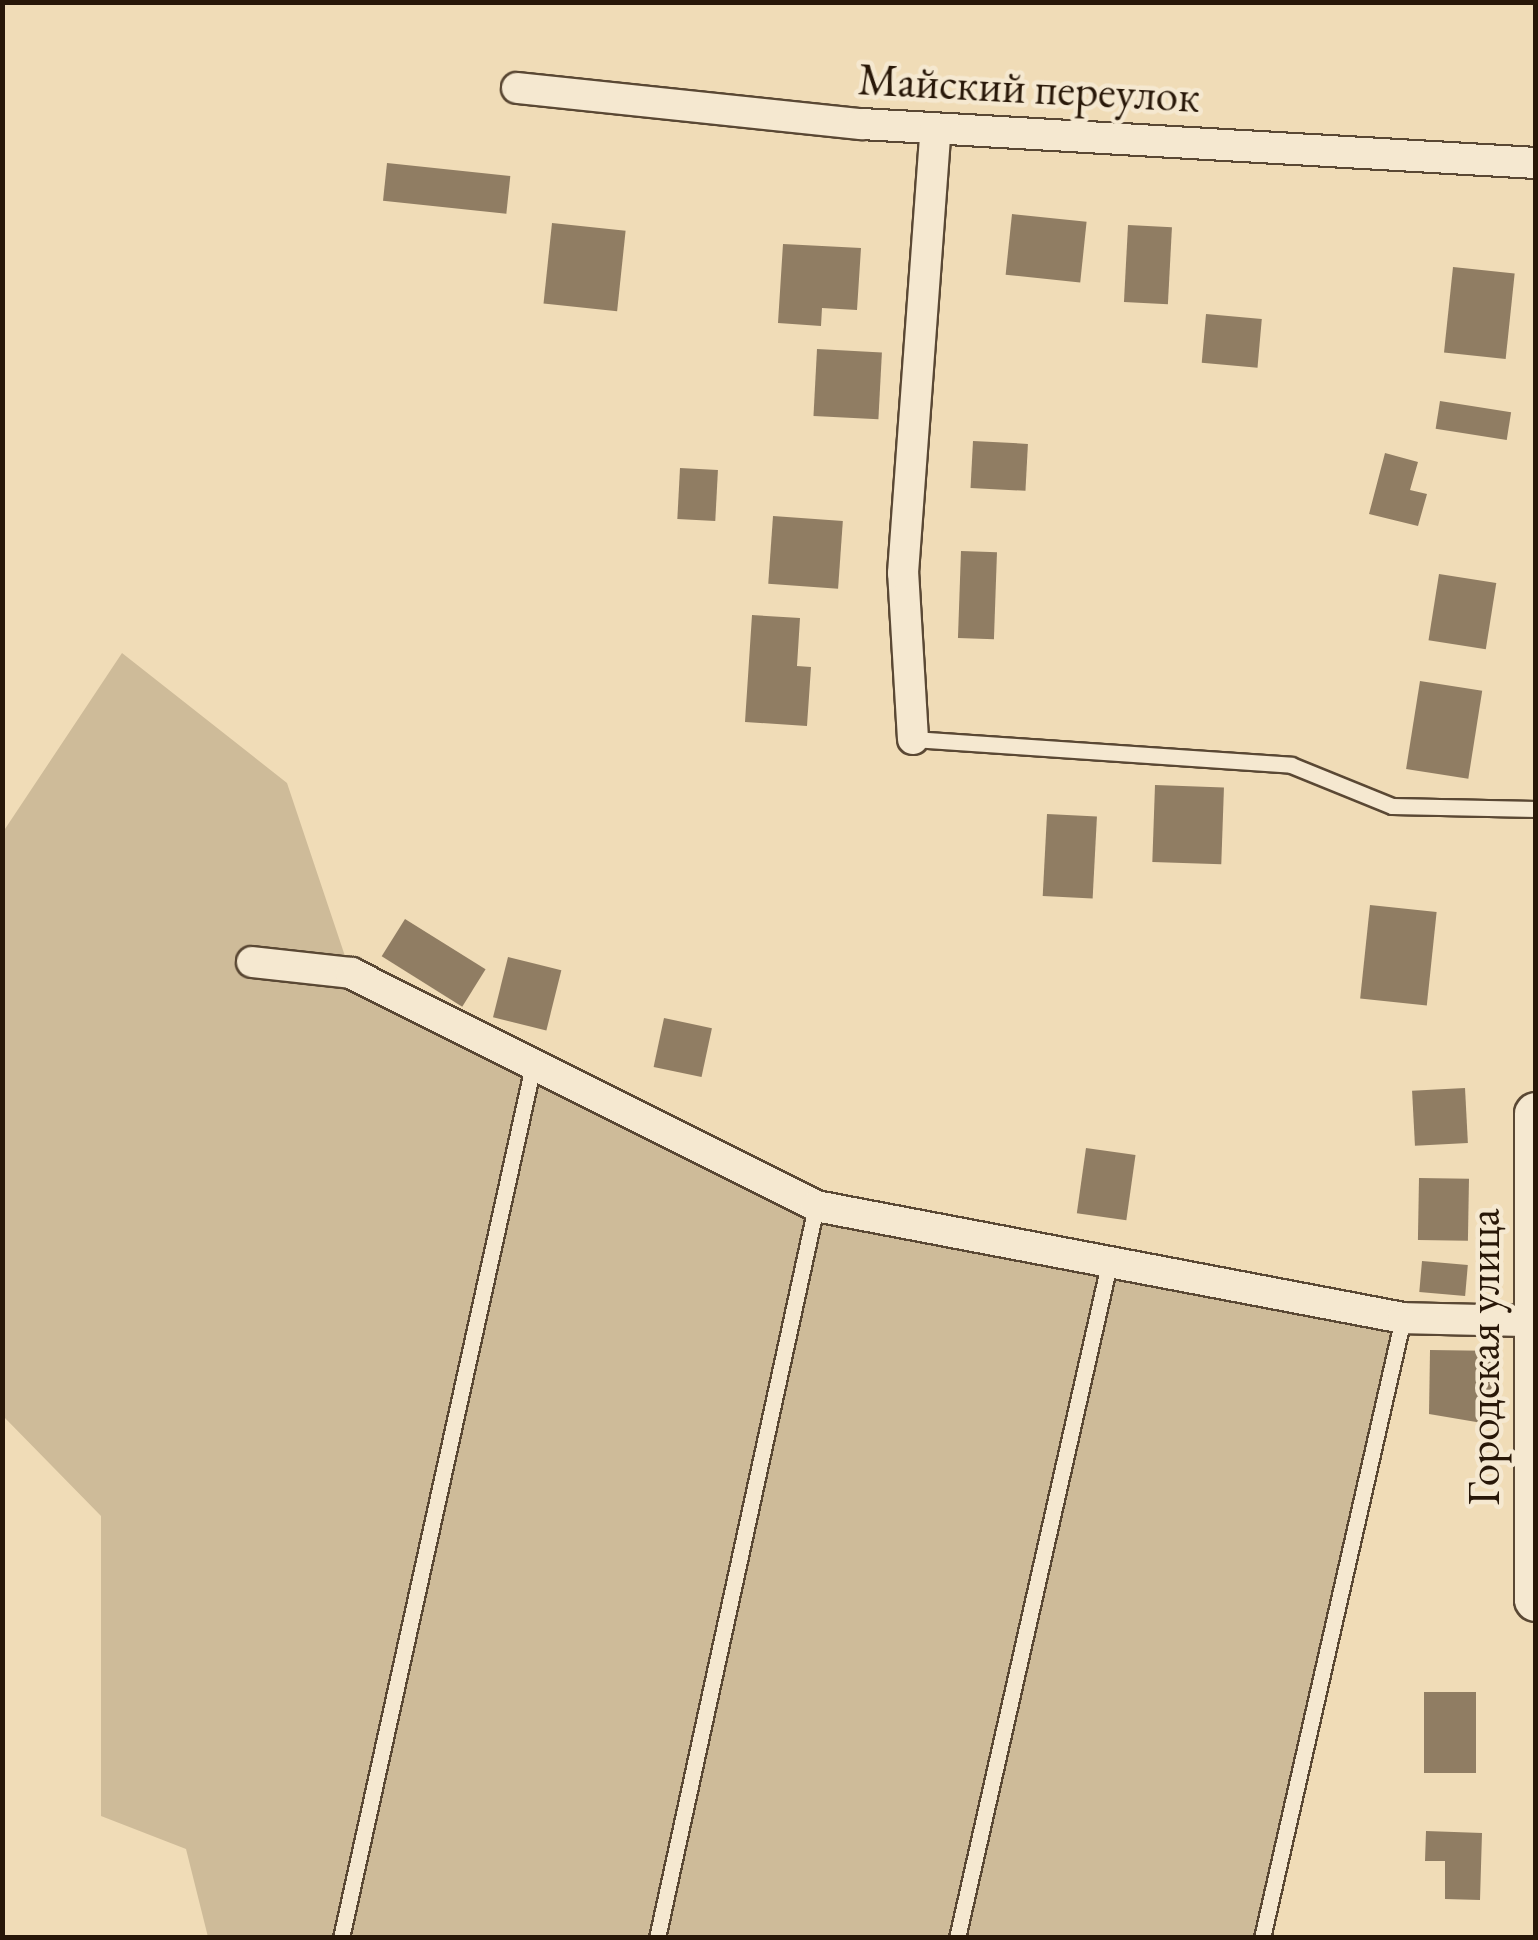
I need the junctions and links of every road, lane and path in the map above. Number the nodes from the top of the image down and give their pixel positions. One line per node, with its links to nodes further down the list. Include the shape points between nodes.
1 (517, 88): 2 (street, Майский переулок)
2 (936, 128): 3 (street, Майский переулок); 4 (street, via 903,574)
3 (1536, 163)
4 (914, 738): 5 (lane, via 1291,765 1392,806)
5 (1536, 810)
6 (252, 962): 7 (street, via 350,974)
7 (534, 1061): 9 (street); 14 (lane)
8 (1536, 1114): 12 (street, Городская улица)
9 (816, 1206): 10 (street); 15 (lane)
10 (1109, 1264): 11 (street); 16 (lane)
11 (1403, 1318): 12 (street); 17 (lane)
12 (1530, 1321): 13 (street, Городская улица)
13 (1536, 1600)
14 (342, 1938)
15 (657, 1938)
16 (957, 1938)
17 (1262, 1938)

